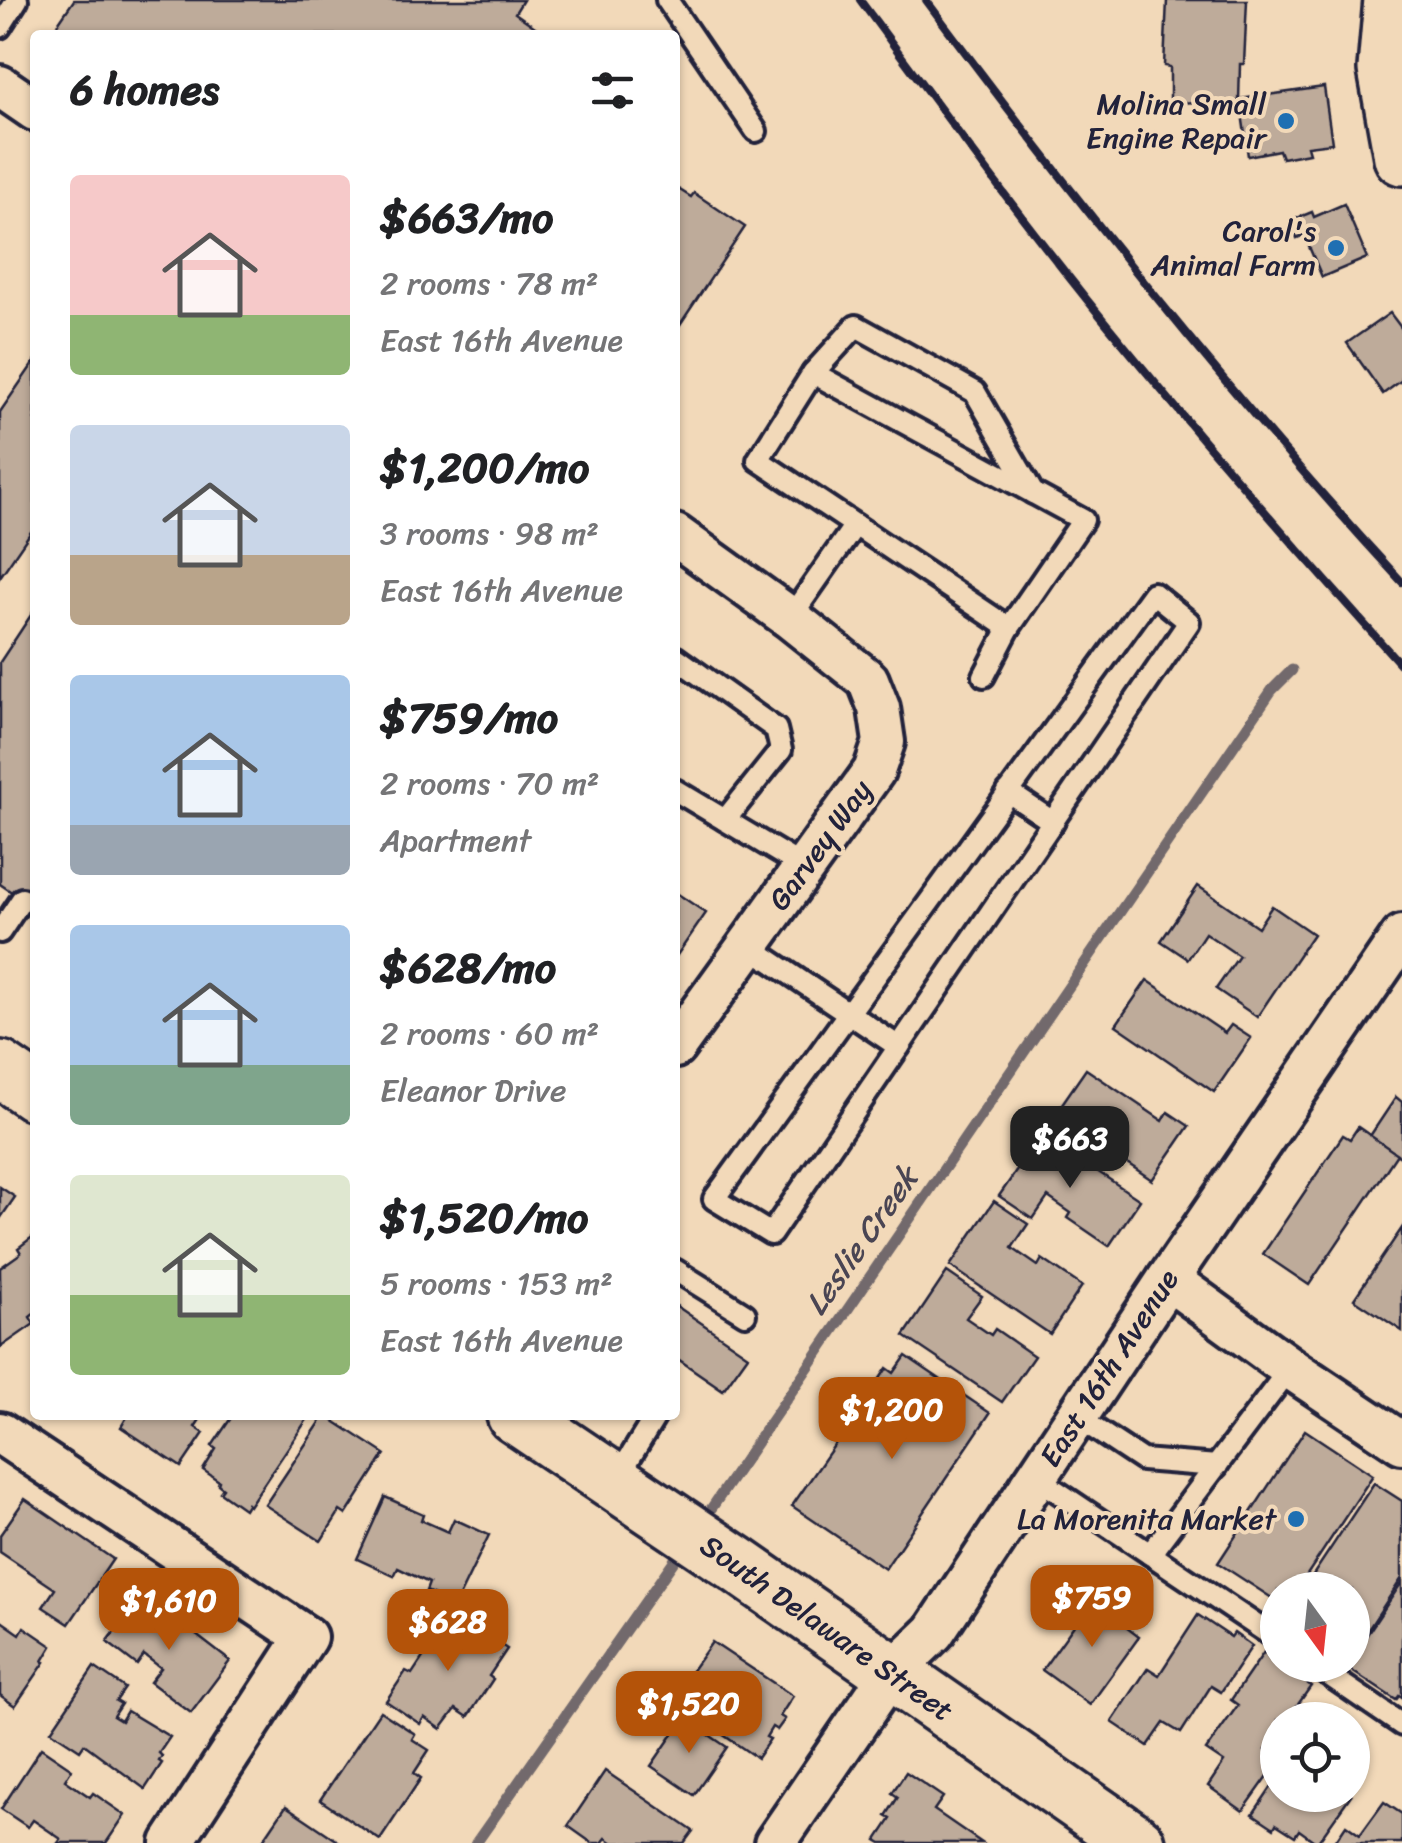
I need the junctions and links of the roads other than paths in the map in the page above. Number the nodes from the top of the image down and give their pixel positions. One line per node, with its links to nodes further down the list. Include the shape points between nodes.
1 (17, 0): 4 (lane)
2 (666, 0): 7 (lane)
3 (1392, 0): 8 (main road, via 1386,69)
4 (0, 27)
5 (0, 86): 6 (street)
6 (30, 107)
7 (756, 131)
8 (1402, 157)
9 (813, 373): 10 (lane); 10 (lane, via 856,326 975,392); 11 (lane, via 758,460)
10 (1033, 492): 14 (lane, via 1083,520)
11 (855, 525): 13 (lane); 14 (lane)
12 (680, 538): 13 (street, Garvey Way)
13 (790, 618): 21 (street, Garvey Way, via 868,680 884,742 874,771)
14 (1009, 628): 16 (lane)
15 (680, 661): 19 (lane, via 779,736 781,750)
16 (984, 676)
17 (1008, 792): 20 (lane); 20 (lane, via 1153,593 1189,622); 26 (lane)
18 (680, 793): 19 (lane)
19 (724, 820): 21 (lane)
20 (1053, 822): 28 (lane)
21 (805, 868): 25 (street, Garvey Way)
22 (22, 899): 23 (lane)
23 (0, 932)
24 (1402, 936): 30 (street, East 16th Avenue)
25 (747, 944): 26 (lane); 27 (street, Garvey Way)
26 (848, 1013): 28 (lane); 28 (lane, via 714,1199 771,1234)
27 (680, 1040)
28 (899, 1047)
29 (680, 1273): 31 (lane)
30 (1168, 1279): 32 (street); 33 (street, East 16th Avenue)
31 (745, 1314)
32 (1290, 1368): 37 (street); 38 (lane)
33 (1078, 1417): 38 (lane, via 1142,1460); 39 (street, East 16th Avenue)
34 (655, 1420): 40 (lane)
35 (540, 1426): 40 (main road, South Delaware Street)
36 (0, 1434): 46 (street, via 306,1637)
37 (1402, 1443)
38 (1217, 1466): 41 (lane)
39 (1037, 1478): 41 (lane); 43 (street, East 16th Avenue, via 934,1632)
40 (636, 1496): 43 (main road, South Delaware Street)
41 (1150, 1554): 42 (lane)
42 (1260, 1628)
43 (892, 1673): 47 (street, East 16th Avenue); 48 (main road, South Delaware Street)
44 (1339, 1682): 45 (lane)
45 (1402, 1725)
46 (172, 1843)
47 (775, 1843)
48 (1137, 1843)

